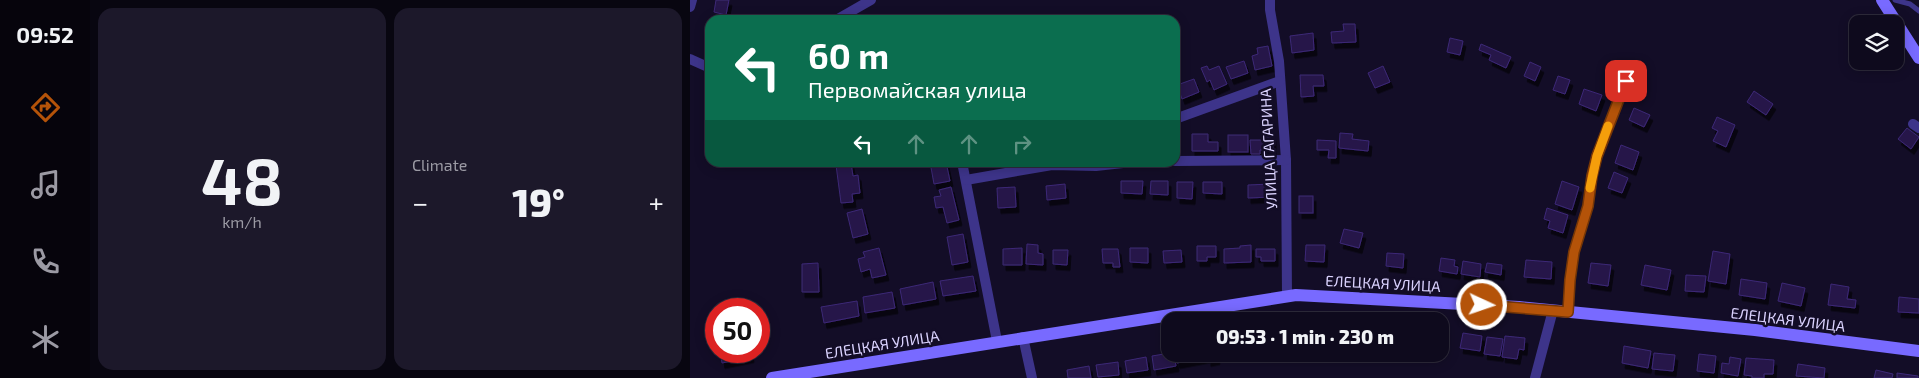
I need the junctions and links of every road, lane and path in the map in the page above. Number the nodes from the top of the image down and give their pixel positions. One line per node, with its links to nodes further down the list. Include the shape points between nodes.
1 (692, 0): 6 (street)
2 (871, 0): 8 (street)
3 (1270, 0): 12 (street, УЛИЦА ГАГАРИНА)
4 (1882, 0): 9 (main road)
5 (1894, 0): 7 (lane, via 1910,4)
6 (690, 7)
7 (1919, 11)
8 (845, 15)
9 (1919, 58)
10 (690, 59): 11 (street)
11 (705, 66)
12 (1280, 81): 14 (street); 16 (street, УЛИЦА ГАГАРИНА)
13 (1626, 81): 22 (street, via 1594,166 1588,206 1574,252)
14 (1180, 117)
15 (1180, 160): 16 (street)
16 (1286, 160): 20 (street, УЛИЦА ГАГАРИНА)
17 (963, 167): 19 (street)
18 (1041, 167): 19 (street)
19 (966, 180): 24 (street)
20 (1287, 296): 21 (main road, ЕЛЕЦКАЯ УЛИЦА); 23 (main road, ЕЛЕЦКАЯ УЛИЦА)
21 (1553, 310): 22 (main road, ЕЛЕЦКАЯ УЛИЦА); 28 (street)
22 (1568, 312): 25 (main road, ЕЛЕЦКАЯ УЛИЦА, via 1755,330)
23 (1023, 337): 24 (main road, ЕЛЕЦКАЯ УЛИЦА); 27 (street)
24 (997, 341): 26 (main road, ЕЛЕЦКАЯ УЛИЦА)
25 (1919, 351)
26 (772, 378)
27 (1032, 378)
28 (1535, 378)

